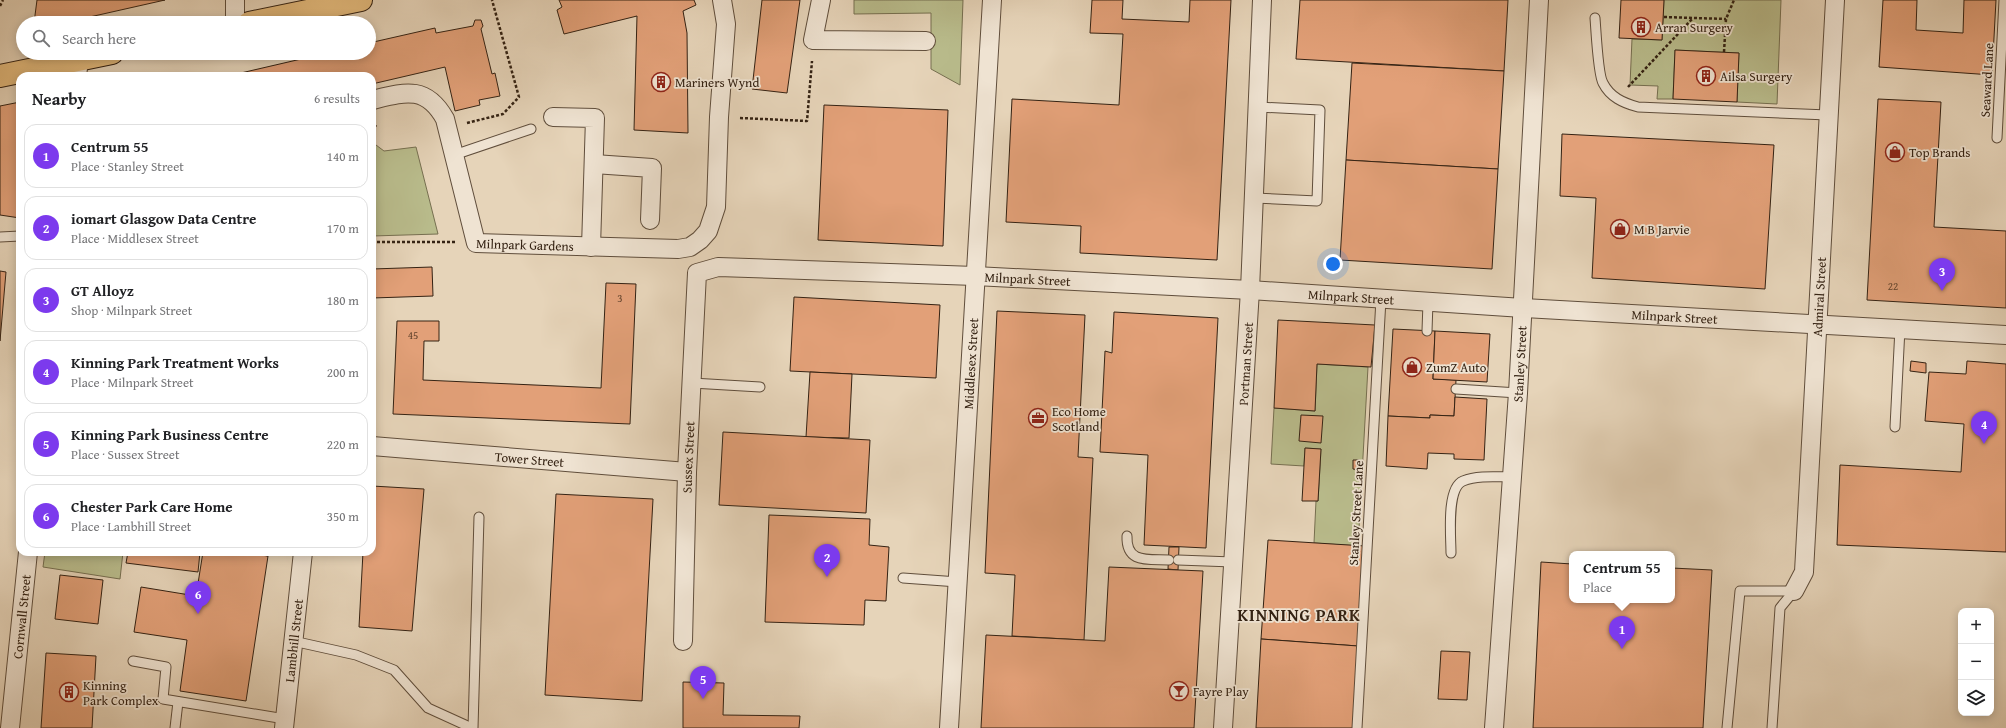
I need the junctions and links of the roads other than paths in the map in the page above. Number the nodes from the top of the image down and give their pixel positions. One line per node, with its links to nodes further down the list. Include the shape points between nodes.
1 (235, 0): 10 (street)
2 (361, 0): 11 (main road)
3 (722, 0): 31 (street, Milnpark Gardens, via 726,24 718,117 716,207 708,231 690,246 678,249)
4 (821, 0): 13 (street, via 813,40)
5 (992, 0): 33 (street, Middlesex Street)
6 (1262, 0): 20 (street, Portman Street)
7 (1539, 0): 37 (street, Stanley Street)
8 (1835, 0): 21 (street, Admiral Street)
9 (2004, 0): 24 (lane, Seaward Lane)
10 (235, 16)
11 (283, 16)
12 (1595, 18): 21 (lane, via 1602,82 1612,96 1626,104 1638,107)
13 (926, 41)
14 (96, 60): 15 (main road)
15 (78, 68): 16 (main road)
16 (39, 72)
17 (16, 74): 18 (main road)
18 (0, 76)
19 (376, 99): 25 (street, Milnpark Gardens, via 396,94 420,95 432,100 445,119)
20 (1258, 107): 27 (street, Portman Street); 27 (lane, via 1320,110 1317,201)
21 (1828, 115): 38 (street, Admiral Street)
22 (553, 117): 26 (street, via 595,118)
23 (531, 129): 25 (lane)
24 (1997, 138)
25 (454, 155): 31 (street, Milnpark Gardens, via 476,243)
26 (594, 164): 28 (street, via 652,168); 31 (street)
27 (1254, 198): 34 (street, Portman Street)
28 (650, 220)
29 (16, 236): 30 (lane)
30 (0, 237)
31 (591, 246)
32 (697, 273): 33 (street, Milnpark Street, via 718,267); 42 (street, Sussex Street)
33 (975, 276): 34 (street, Milnpark Street); 59 (street, Middlesex Street)
34 (1250, 290): 35 (street, Milnpark Street); 57 (street, Portman Street)
35 (1381, 299): 36 (street, Milnpark Street); 71 (lane, Stanley Street Lane)
36 (1428, 302): 37 (street, Milnpark Street); 40 (lane)
37 (1523, 308): 38 (street, Milnpark Street); 45 (street, Stanley Street)
38 (1818, 323): 39 (street, Milnpark Street); 60 (street, Admiral Street, via 1804,572)
39 (1900, 328): 41 (street, Milnpark Street); 46 (lane)
40 (1427, 331)
41 (2006, 335)
42 (692, 383): 43 (lane); 48 (street, Sussex Street)
43 (760, 387)
44 (1456, 389): 45 (lane)
45 (1518, 392): 49 (street, Stanley Street)
46 (1895, 427)
47 (376, 446): 48 (street, Tower Street)
48 (687, 472): 62 (street, Sussex Street)
49 (1512, 478): 52 (lane, via 1475,478 1458,484 1451,501); 72 (street, Stanley Street)
50 (478, 517): 68 (lane)
51 (1127, 536): 55 (lane, via 1126,545 1134,557)
52 (1451, 553)
53 (28, 556): 66 (street, Cornwall Street)
54 (303, 556): 61 (street, Lambhill Street)
55 (1169, 560)
56 (1178, 560): 57 (lane)
57 (1233, 562): 70 (street, Portman Street)
58 (903, 578): 59 (lane)
59 (958, 582): 69 (street, Middlesex Street)
60 (1794, 590): 73 (lane, via 1740,591); 74 (lane, via 1780,608)
61 (293, 641): 65 (street, Lambhill Street); 68 (lane, via 356,655 394,670 428,708)
62 (683, 641)
63 (133, 661): 64 (lane, via 166,667 163,699)
64 (178, 702): 65 (lane); 67 (lane)
65 (284, 724)
66 (10, 728)
67 (175, 728)
68 (473, 728)
69 (949, 728)
70 (1223, 728)
71 (1357, 728)
72 (1494, 728)
73 (1726, 728)
74 (1772, 728)

